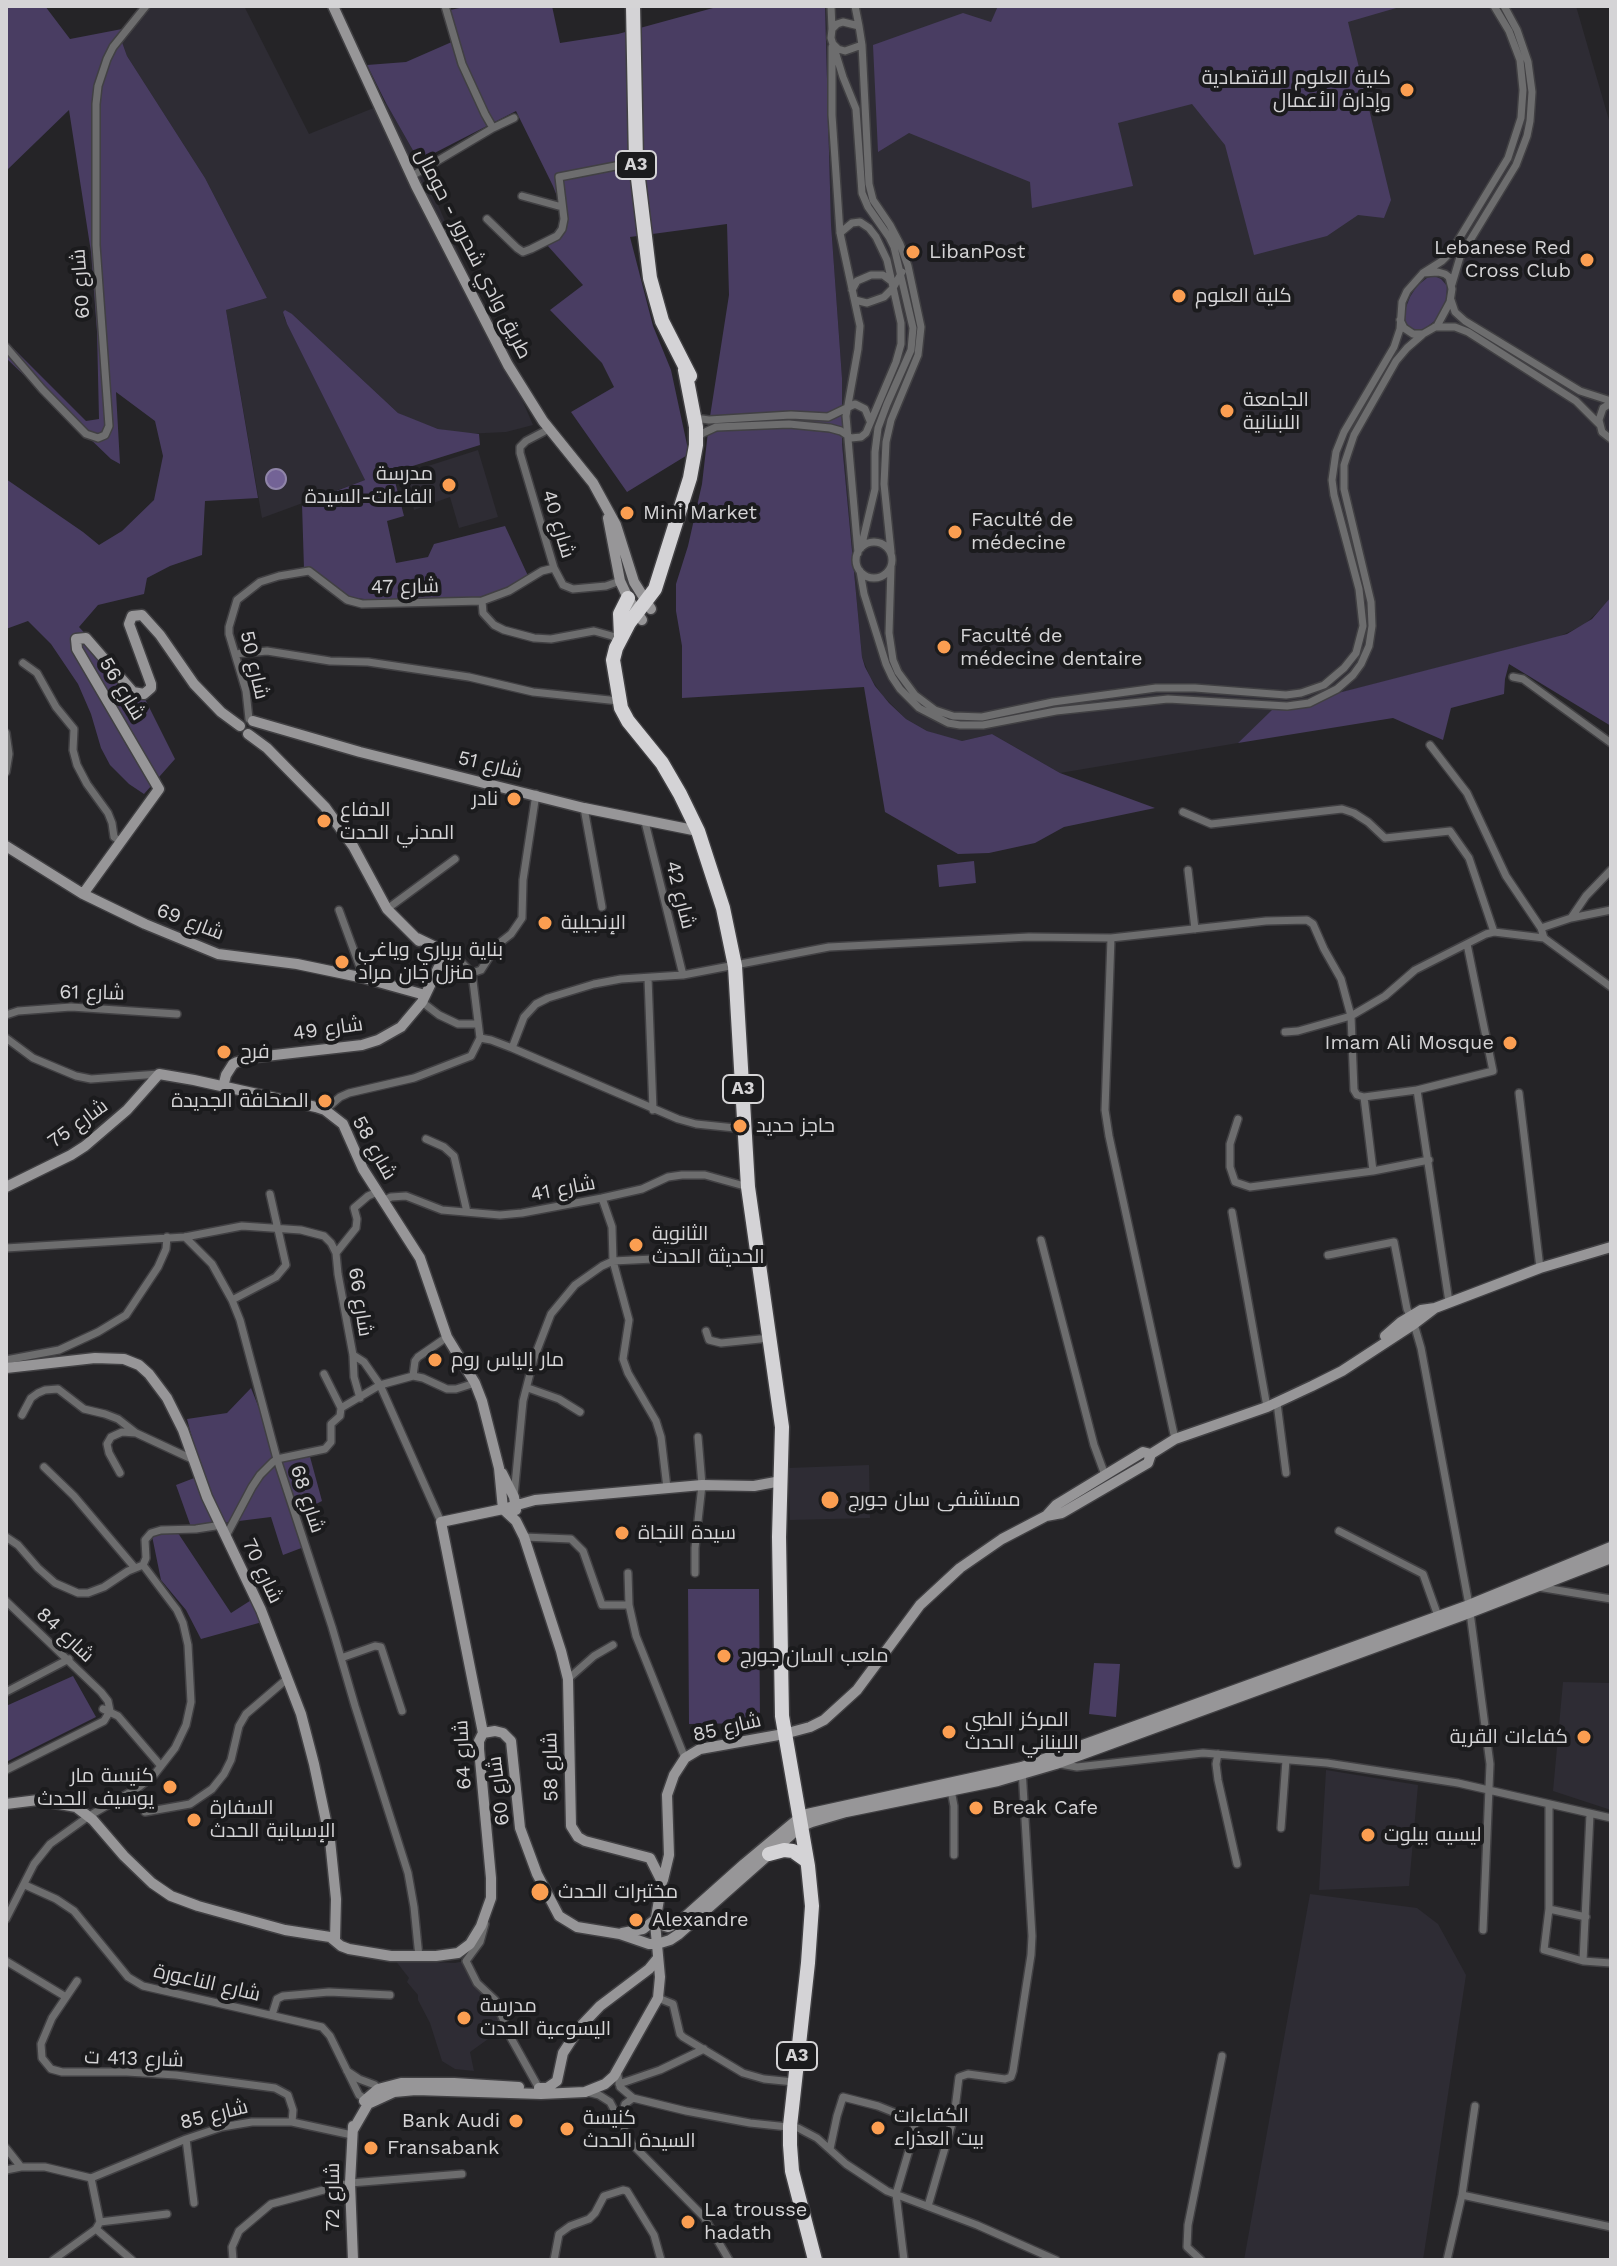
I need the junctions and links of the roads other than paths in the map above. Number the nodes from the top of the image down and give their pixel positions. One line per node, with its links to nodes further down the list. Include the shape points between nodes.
1 (146, 6): 35 (street, شارع 60, via 107,59 96,104 96,245 109,426 105,435 86,434)
2 (333, 6): 18 (street, طريق وادي شحرور - حومال)
3 (445, 6): 14 (street, via 462,64)
4 (633, 6): 17 (highway, A3)
5 (831, 6): 10 (street)
6 (855, 6): 9 (street)
7 (1494, 6): 15 (street, via 1515,43 1522,76 1523,104)
8 (1504, 6): 16 (street, via 1523,44 1530,77 1532,108)
9 (859, 26): 10 (street, via 843,22); 12 (street)
10 (832, 29): 11 (street)
11 (832, 44): 12 (street, via 845,51); 22 (street); 25 (street, via 856,109 862,193 889,237)
12 (862, 45): 23 (street, via 869,184)
13 (514, 118): 14 (street)
14 (493, 128): 18 (street)
15 (1515, 139): 16 (street); 24 (street, via 1451,252)
16 (1524, 143): 26 (street, via 1460,257)
17 (636, 162): 20 (street, via 559,177); 40 (highway, A3, via 655,300 685,370)
18 (412, 176): 41 (street, طريق وادي شحرور - حومال, via 508,365)
19 (522, 196): 20 (street)
20 (562, 207): 21 (street, via 557,236 523,252)
21 (487, 219)
22 (840, 233): 25 (street, via 856,222 865,224); 28 (street)
23 (906, 262): 25 (street); 29 (street)
24 (1423, 273): 26 (street, via 1445,274); 32 (street, via 1405,296)
25 (896, 282): 27 (street); 28 (street, via 871,275 857,281); 30 (street, via 873,302); 38 (street, via 901,344)
26 (1452, 286): 31 (street)
27 (905, 289): 29 (street); 45 (street, via 913,341 878,428 875,489)
28 (852, 291): 30 (street)
29 (915, 297): 46 (street, via 920,347 891,420 885,451)
30 (855, 300): 37 (street, via 860,338)
31 (1451, 300): 33 (street); 36 (street, via 1465,321 1580,391)
32 (1400, 320): 34 (street, via 1408,332); 60 (street, via 1394,347 1344,432 1334,463 1334,495 1363,618 1350,661 1324,685 1295,694)
33 (1435, 327): 34 (street); 39 (street, via 1468,332 1576,401)
34 (1423, 334): 62 (street, via 1396,361 1354,435 1344,465 1344,489 1372,614 1369,646 1353,675 1329,693 1294,706)
35 (6, 347)
36 (1611, 402): 39 (street, via 1600,413)
37 (847, 408): 38 (street, via 862,406); 40 (street, via 828,417 791,415); 42 (street)
38 (870, 423): 42 (street, via 864,436)
39 (1599, 424): 43 (street)
40 (699, 428): 42 (street, via 804,424 836,429); 54 (highway, A3, via 690,478)
41 (549, 429): 44 (street, طريق وادي شحرور - حومال); 48 (street, شارع 40, via 526,441 520,453)
42 (847, 437): 45 (street)
43 (1611, 439)
44 (606, 504): 50 (street, طريق وادي شحرور - حومال); 54 (street, طريق وادي شحرور - حومال)
45 (860, 550): 46 (street, via 877,542); 49 (street)
46 (891, 552): 47 (street)
47 (891, 567): 49 (street, via 877,578); 60 (street, via 893,660 906,685 935,710 982,717)
48 (554, 568): 50 (street, شارع 40, via 563,585 573,589); 53 (street, شارع 47)
49 (860, 571): 62 (street, via 892,677 909,699 938,718 983,725)
50 (620, 581): 52 (street, طريق وادي شحرور - حومال)
51 (260, 582): 53 (street, شارع 47, via 309,571 347,600 362,604); 56 (street, شارع 50, via 233,610 229,634)
52 (628, 598): 54 (street, طريق وادي شحرور - حومال); 55 (highway, via 620,614)
53 (482, 601): 55 (street, via 483,613 504,630 551,639 594,631)
54 (644, 611): 55 (highway, A3); 58 (highway, A3)
55 (620, 639): 58 (highway, A3)
56 (235, 654): 61 (street, via 267,651 368,662 533,692); 63 (street, شارع 50)
57 (23, 663): 73 (street, via 37,673 74,729 77,765)
58 (615, 669): 61 (highway, A3)
59 (1513, 677): 65 (street)
60 (1139, 689): 62 (street)
61 (619, 701): 72 (highway, A3, via 628,721 662,763)
62 (1141, 701)
63 (249, 725): 68 (street, شارع 51); 73 (street, شارع 56, via 218,708 194,684 142,615 132,616 129,624 151,684 144,694 133,692 86,638 76,639 159,789); 80 (street, via 334,819)
64 (6, 733): 67 (street)
65 (1611, 743)
66 (1430, 745): 84 (street, via 1467,793 1506,876)
67 (6, 772)
68 (536, 794): 69 (street, شارع 51); 92 (street, via 522,918 481,970)
69 (584, 808): 71 (street, شارع 51); 79 (street)
70 (1183, 812): 86 (street, via 1211,824 1342,809 1385,838 1450,831 1469,858)
71 (645, 822): 72 (street, شارع 51); 93 (street, شارع 42)
72 (698, 831): 91 (highway, A3)
73 (121, 842): 78 (street, شارع 56)
74 (6, 846): 78 (street, شارع 69)
75 (455, 859): 80 (street)
76 (1188, 870): 85 (street)
77 (1611, 870): 83 (street)
78 (83, 894): 94 (street, شارع 69, via 218,954)
79 (602, 907)
80 (387, 909): 90 (street)
81 (339, 910): 94 (street)
82 (1611, 910): 83 (street)
83 (1571, 918): 84 (street)
84 (1541, 928): 88 (street)
85 (1195, 929): 87 (street); 100 (street, via 1307,920 1341,979)
86 (1494, 932): 88 (street); 89 (street)
87 (1111, 938): 91 (street, via 829,947); 157 (street, via 1105,1110)
88 (1544, 938): 96 (street)
89 (1467, 944): 100 (street, via 1415,970); 108 (street, via 1493,1071)
90 (442, 954): 92 (street, via 453,955); 97 (street)
91 (735, 966): 93 (street); 114 (highway, A3)
92 (472, 973): 101 (street)
93 (683, 975): 95 (street)
94 (364, 978): 97 (street, شارع 69)
95 (648, 978): 105 (street, via 594,984 536,1004 524,1017); 112 (street)
96 (1611, 987)
97 (425, 994): 101 (street, via 439,1015 458,1024); 107 (street, شارع 49, via 401,1027 378,1040 244,1059 233,1064)
98 (177, 1014): 99 (street, شارع 61, via 71,1007)
99 (6, 1015)
100 (1351, 1016): 102 (street); 110 (street, via 1354,1090)
101 (478, 1024): 104 (street)
102 (1285, 1032)
103 (6, 1038): 106 (street, شارع 58, via 33,1058 76,1076)
104 (480, 1038): 105 (street); 111 (street, via 471,1056 414,1078 349,1093)
105 (512, 1048): 112 (street)
106 (159, 1074): 107 (street, شارع 58); 118 (street, شارع 75, via 85,1146)
107 (223, 1087): 111 (street, شارع 58)
108 (1417, 1090): 110 (street); 116 (street)
109 (1519, 1093): 135 (street)
110 (1364, 1097): 117 (street)
111 (325, 1110): 121 (street, شارع 58, via 343,1124)
112 (653, 1110): 114 (street, via 696,1124)
113 (1238, 1119): 117 (street, via 1230,1144 1235,1182 1250,1187)
114 (745, 1129): 119 (highway, A3)
115 (426, 1139): 123 (street, via 454,1156)
116 (1429, 1160): 117 (street); 137 (street)
117 (1373, 1171)
118 (6, 1187)
119 (748, 1187): 122 (street, شارع 41, via 705,1175 682,1175); 141 (highway, A3)
120 (270, 1194): 125 (street)
121 (380, 1197): 123 (street, شارع 41, via 406,1196 442,1210); 131 (street, via 368,1196 354,1208 356,1228); 140 (street, شارع 58, via 420,1258)
122 (602, 1198): 123 (street, شارع 41, via 522,1213); 134 (street, via 612,1227)
123 (467, 1212)
124 (1232, 1212): 151 (street)
125 (278, 1228): 127 (street, via 242,1226); 131 (street, via 319,1234 328,1238); 136 (street, via 284,1270)
126 (167, 1237): 127 (street); 130 (street); 143 (street, via 158,1267 126,1315 59,1350)
127 (185, 1237): 136 (street, شارع 68, via 212,1264)
128 (1041, 1240): 165 (street)
129 (1611, 1247): 135 (street)
130 (6, 1248)
131 (336, 1253): 142 (street, شارع 66)
132 (1328, 1255): 138 (street, via 1394,1242)
133 (673, 1258): 134 (street)
134 (613, 1261): 149 (street, via 575,1285 551,1314); 168 (street, via 629,1320 623,1359 656,1421)
135 (1540, 1268): 137 (street)
136 (232, 1300): 159 (street, شارع 68)
137 (1449, 1302): 138 (street, via 1421,1310)
138 (1412, 1320): 151 (street, via 1401,1322 1342,1371); 187 (street)
139 (706, 1331): 141 (street, via 709,1340 721,1343)
140 (447, 1337): 146 (street, via 418,1357); 147 (street, شارع 58)
141 (770, 1338): 167 (highway, A3, via 782,1427)
142 (353, 1355): 148 (street, شارع 66); 150 (street, شارع 66)
143 (6, 1360)
144 (6, 1368): 160 (street, شارع 70, via 95,1358 132,1361 167,1398)
145 (324, 1374): 152 (street)
146 (413, 1376): 147 (street, via 447,1389); 148 (street)
147 (475, 1383): 162 (street, شارع 58)
148 (380, 1385): 150 (street); 173 (street, شارع 64)
149 (528, 1388): 153 (street); 169 (street)
150 (360, 1398): 152 (street)
151 (1272, 1405): 157 (street); 164 (street)
152 (341, 1408): 159 (street, via 331,1424 329,1446)
153 (580, 1412)
154 (22, 1415): 155 (street, via 31,1398 58,1389 84,1409 118,1419)
155 (136, 1433): 160 (street); 163 (street, via 122,1432 108,1440)
156 (698, 1437): 166 (street)
157 (1175, 1439): 158 (street)
158 (1151, 1454): 165 (street, via 1143,1452); 171 (street, via 1148,1463 1062,1513)
159 (277, 1459): 174 (street, via 260,1475); 190 (street, شارع 68)
160 (194, 1460): 174 (street, شارع 70)
161 (44, 1467): 180 (street)
162 (499, 1468): 169 (street, شارع 58); 170 (street, شارع 58)
163 (120, 1473)
164 (1286, 1473)
165 (1105, 1475): 171 (street)
166 (702, 1485): 167 (street); 168 (street); 182 (street)
167 (780, 1487): 198 (highway, A3)
168 (667, 1488): 169 (street)
169 (515, 1500): 170 (street); 172 (street, شارع 58)
170 (503, 1509): 172 (street, شارع 58); 173 (street)
171 (1046, 1516): 198 (street, شارع 85, via 960,1568 920,1605 851,1696 817,1724)
172 (516, 1521): 177 (street, شارع 58)
173 (441, 1522): 197 (street, شارع 64)
174 (224, 1531): 180 (street, via 151,1533); 192 (street, شارع 70)
175 (1339, 1531): 188 (street, via 1423,1574)
176 (6, 1537): 180 (street, via 55,1583 78,1593 104,1587)
177 (524, 1537): 186 (street, via 571,1539 588,1563 602,1605); 193 (street, شارع 58)
178 (1611, 1547): 187 (street)
179 (1611, 1558): 183 (street)
180 (139, 1566): 203 (street, via 167,1594 183,1623 190,1667 190,1713)
181 (628, 1573): 186 (street)
182 (695, 1573)
183 (1536, 1587): 184 (street); 187 (street)
184 (1611, 1599)
185 (6, 1601): 191 (street, شارع 84)
186 (629, 1605): 200 (street, via 636,1636)
187 (1469, 1609): 188 (street); 201 (street); 207 (street)
188 (1438, 1616): 201 (street)
189 (613, 1645): 193 (street)
190 (341, 1658): 196 (street, via 381,1647); 234 (street, شارع 68, via 408,1873)
191 (69, 1659): 194 (street); 195 (street, شارع 84, via 101,1692)
192 (288, 1678): 210 (street, via 246,1714 231,1760 212,1789 190,1804); 231 (street, شارع 70, via 326,1815)
193 (568, 1679): 220 (street, شارع 58, via 571,1826 585,1841 633,1851)
194 (6, 1692)
195 (107, 1710): 203 (street); 204 (street, شارع 84, via 99,1724)
196 (402, 1711)
197 (483, 1733): 225 (street, شارع 64, via 479,1749 491,1878); 230 (street, شارع 60, via 503,1733 511,1741 520,1828 553,1907 577,1927)
198 (784, 1734): 200 (street, شارع 85, via 700,1749); 214 (highway, A3)
199 (1218, 1754): 201 (street, via 1077,1767); 202 (street); 221 (street, via 1218,1780)
200 (685, 1758): 217 (street, شارع 85, via 667,1795)
201 (1056, 1760): 205 (street)
202 (1286, 1760): 207 (street); 215 (street)
203 (161, 1766): 212 (street, via 139,1787)
204 (6, 1770)
205 (1022, 1771): 206 (street); 214 (street, via 812,1812); 271 (street, via 1032,1936 1013,2071 1005,2079 959,2077 954,2117)
206 (951, 1790): 214 (street); 218 (street)
207 (1489, 1791): 209 (street); 229 (street)
208 (6, 1804): 212 (street, via 54,1802)
209 (1549, 1805): 211 (street); 224 (street)
210 (145, 1812)
211 (1590, 1814): 213 (street); 226 (street)
212 (89, 1816): 223 (street, via 50,1844); 231 (street, شارع 64, via 171,1896)
213 (1611, 1818)
214 (800, 1823): 216 (street); 219 (highway, A3); 228 (street, via 678,1923 668,1927)
215 (1281, 1828)
216 (769, 1854): 219 (highway, via 789,1850); 233 (street, via 679,1934)
217 (669, 1855): 220 (street); 222 (street, شارع 85)
218 (954, 1855)
219 (807, 1861): 249 (highway, A3, via 811,1933)
220 (653, 1862): 222 (street)
221 (1237, 1864)
222 (662, 1882): 228 (street, شارع 85)
223 (25, 1885): 227 (street); 244 (street, شارع الناعورة, via 74,1911 135,1982)
224 (1549, 1909): 226 (street); 237 (street, via 1544,1950)
225 (486, 1912): 234 (street, شارع 64, via 464,1950); 252 (street, via 484,1933 466,1961 477,1983 495,2000)
226 (1586, 1917): 237 (street)
227 (6, 1919)
228 (655, 1921): 230 (street); 233 (street, شارع 85)
229 (1483, 1930)
230 (620, 1934): 232 (street, شارع 60)
231 (335, 1939): 234 (street, شارع 64, via 349,1949)
232 (642, 1942): 233 (street, شارع 60); 239 (street, via 652,1957)
233 (657, 1944): 235 (street, شارع 85)
234 (419, 1957)
235 (658, 1958): 239 (street); 241 (street, شارع 85)
236 (6, 1961): 243 (street)
237 (1583, 1961): 238 (street)
238 (1611, 1963)
239 (640, 1976): 241 (street, via 651,1978); 248 (street, via 600,2006 574,2035)
240 (77, 1981): 243 (street, شارع 413 ت)
241 (658, 1994): 245 (street, via 673,2004 681,2036); 247 (street)
242 (390, 1995): 244 (street, via 283,1996)
243 (66, 1997): 257 (street, شارع 413 ت, via 41,2044 42,2058 51,2069 176,2075 275,2088 288,2095)
244 (272, 2015): 251 (street, شارع الناعورة, via 322,2027 347,2071)
245 (704, 2049): 249 (street, via 750,2076); 250 (street)
246 (1222, 2056): 285 (street, via 1188,2225 1187,2247)
247 (619, 2065): 250 (street); 253 (street, via 605,2084)
248 (560, 2073): 252 (street); 253 (street, via 564,2085)
249 (794, 2082): 258 (highway, A3)
250 (619, 2084): 254 (street)
251 (369, 2090): 252 (street); 252 (street, via 454,2083); 259 (street, شارع 72); 259 (street, via 368,2104)
252 (541, 2091): 253 (street)
253 (581, 2092): 256 (street, via 606,2099)
254 (633, 2098): 256 (street, via 625,2104); 258 (street, via 750,2123)
255 (1475, 2106): 269 (street)
256 (621, 2121): 282 (street, via 636,2149 704,2217)
257 (292, 2122): 259 (street, شارع 85); 260 (street, شارع 85, via 252,2122)
258 (790, 2126): 262 (street); 275 (highway, A3, via 792,2171)
259 (353, 2132): 267 (street, شارع 72)
260 (186, 2139): 266 (street, شارع 85); 270 (street)
261 (6, 2148): 263 (street)
262 (830, 2149): 268 (street); 268 (street, via 843,2097 912,2119 915,2130)
263 (21, 2167): 264 (street); 266 (street)
264 (6, 2170)
265 (462, 2174): 267 (street)
266 (91, 2178): 273 (street)
267 (350, 2183): 278 (street, via 261,2210 239,2231); 279 (street, شارع 72)
268 (896, 2194): 271 (street); 283 (street)
269 (1462, 2195): 274 (street); 286 (street)
270 (194, 2203)
271 (928, 2206): 284 (street)
272 (167, 2214): 273 (street)
273 (98, 2226): 276 (street); 277 (street)
274 (1611, 2227)
275 (815, 2256)
276 (53, 2260)
277 (132, 2260)
278 (233, 2260)
279 (353, 2260)
280 (554, 2260): 281 (street, via 559,2234 589,2219 604,2196 623,2190 654,2235)
281 (661, 2260)
282 (729, 2260)
283 (904, 2260)
284 (1056, 2260)
285 (1201, 2260)
286 (1447, 2260)

